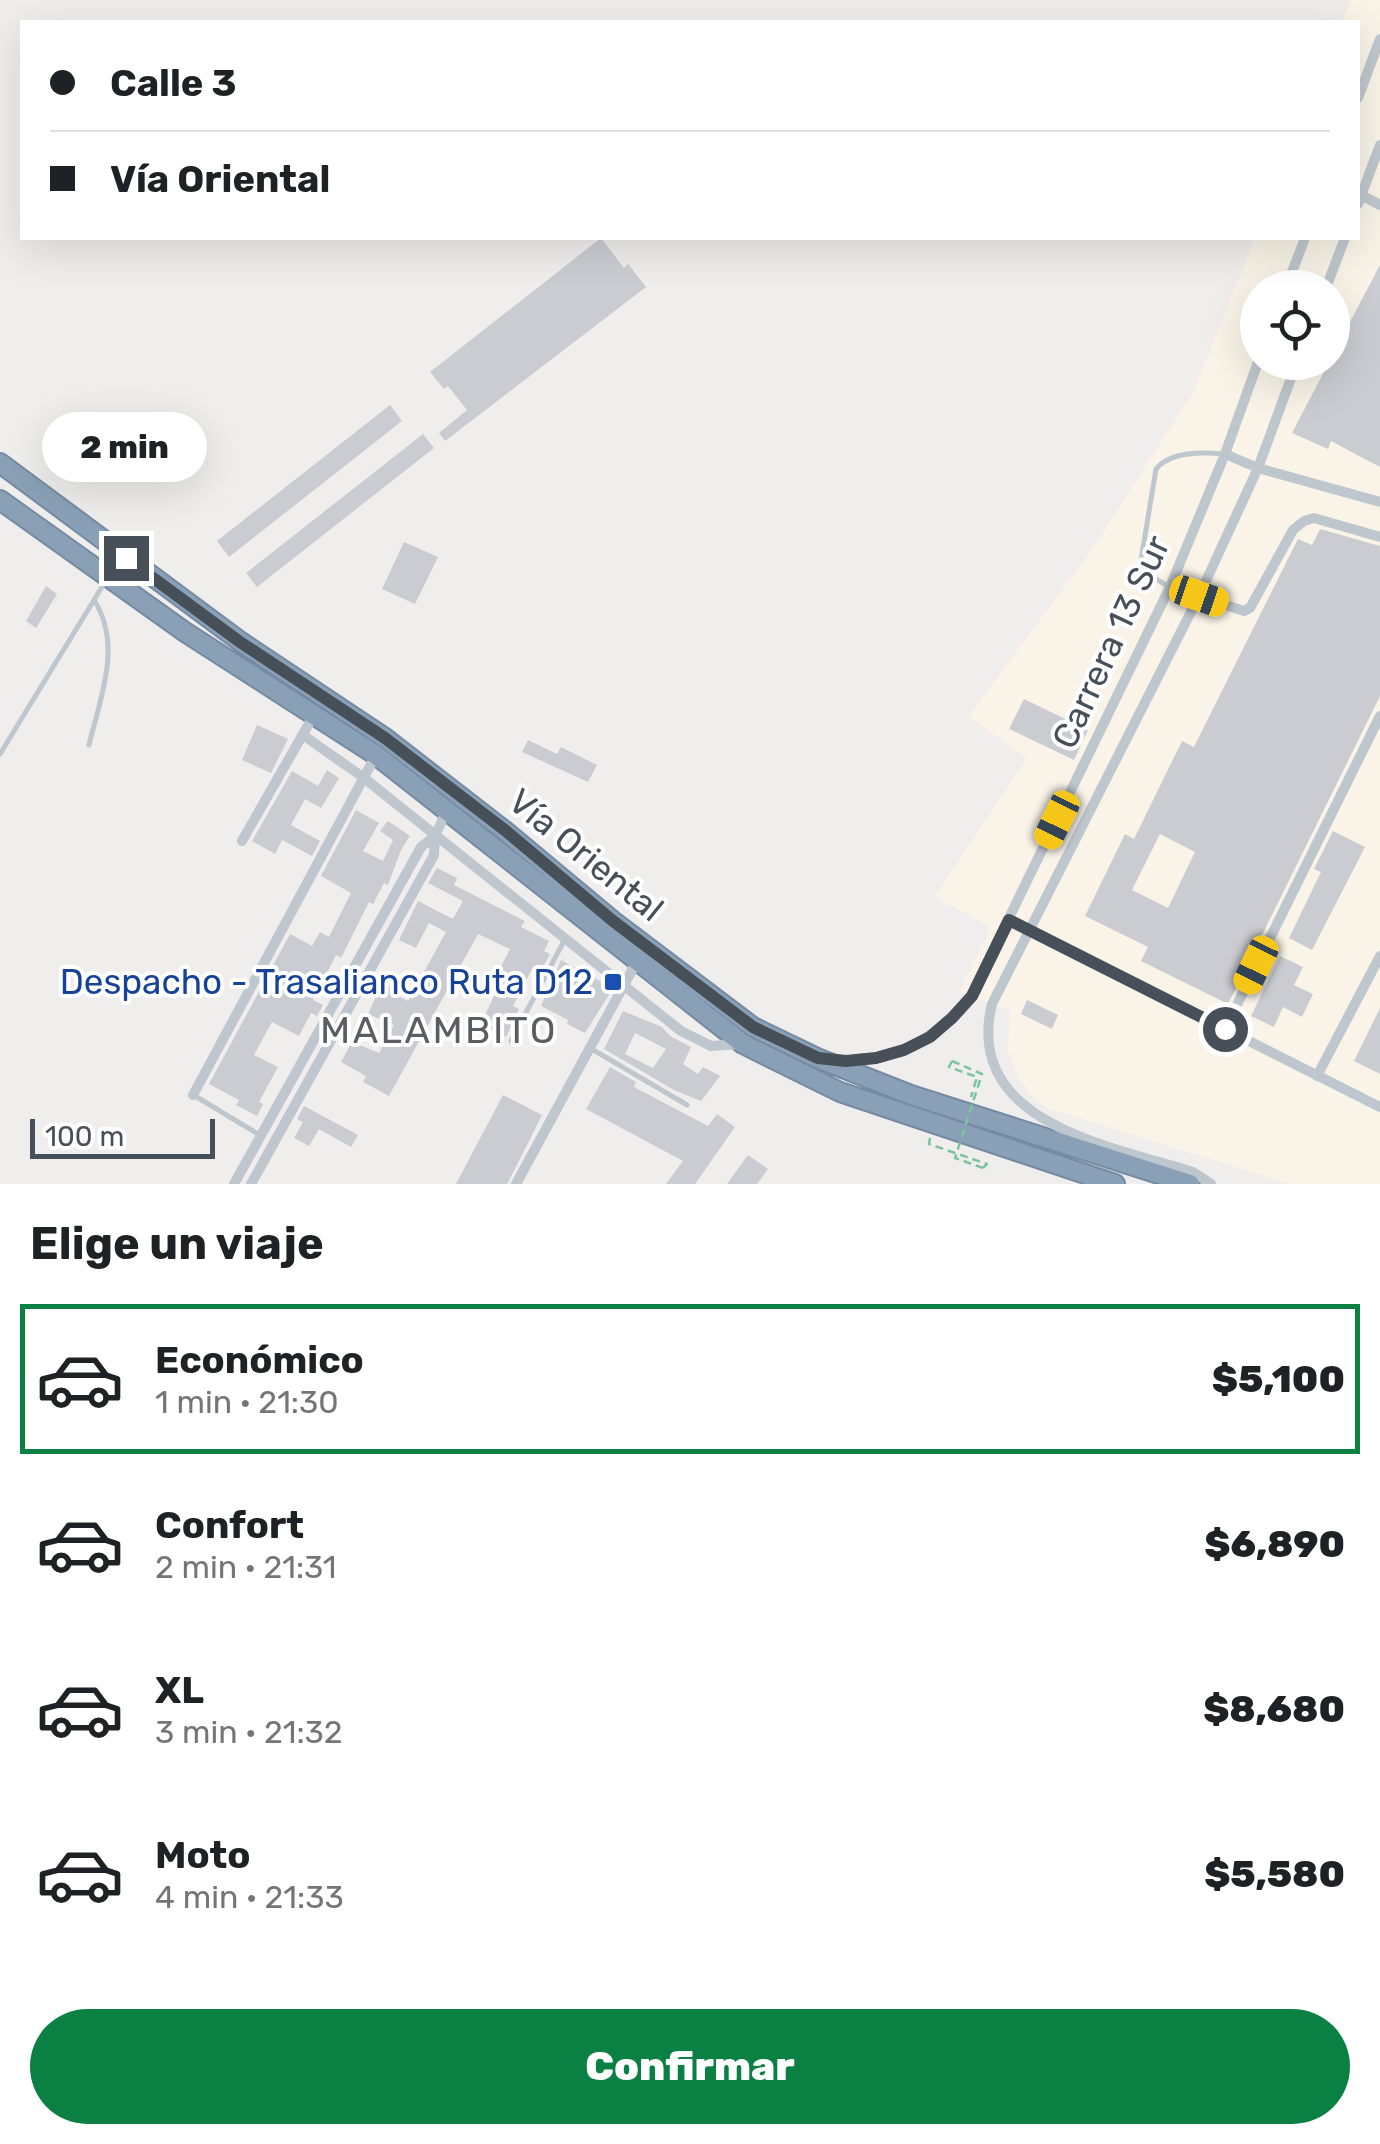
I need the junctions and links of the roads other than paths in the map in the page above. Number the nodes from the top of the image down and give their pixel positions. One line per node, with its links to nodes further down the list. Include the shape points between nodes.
1 (1380, 39): 2 (street)
2 (1360, 93)
3 (1380, 145): 4 (street)
4 (1360, 197)
5 (1304, 240): 7 (street)
6 (1344, 240): 8 (street)
7 (1293, 270)
8 (1333, 270)
9 (1252, 380): 11 (street, Carrera 13 Sur)
10 (1290, 380): 13 (street, Carrera 13 Sur)
11 (1225, 454): 13 (street); 18 (street, Carrera 13 Sur); 18 (lane, via 1198,452 1156,469 1141,560 1146,573)
12 (0, 463): 43 (highway, Vía Oriental, via 240,642 385,738 753,1027)
13 (1258, 468): 15 (street); 19 (street, Carrera 13 Sur)
14 (0, 500): 17 (highway, Vía Oriental)
15 (1380, 502)
16 (1380, 538): 19 (street, via 1314,518 1304,521 1250,608)
17 (108, 578): 20 (lane); 21 (highway, Vía Oriental)
18 (1170, 587): 19 (street); 31 (street, Carrera 13 Sur)
19 (1199, 596): 32 (street, Carrera 13 Sur)
20 (94, 600): 24 (lane, via 106,618 110,647); 25 (lane)
21 (315, 714): 23 (street); 26 (highway, Vía Oriental)
22 (1380, 716): 39 (street)
23 (303, 734): 27 (street); 30 (street)
24 (89, 746)
25 (0, 754)
26 (376, 755): 27 (street); 28 (highway, Vía Oriental)
27 (364, 778): 29 (street); 45 (street)
28 (447, 810): 29 (street); 35 (highway, Vía Oriental)
29 (435, 836): 33 (street); 37 (street, via 420,847); 38 (street, via 434,855)
30 (242, 841)
31 (1009, 920): 32 (street); 43 (street, Carrera 13 Sur, via 972,996 930,1037 876,1058)
32 (1031, 931): 39 (street); 54 (street, Carrera 13 Sur, via 989,1020 992,1059 1004,1086 1023,1107 1068,1132 1193,1172)
33 (565, 939): 36 (street); 40 (lane)
34 (1380, 956): 44 (street)
35 (636, 962): 36 (street); 41 (highway, Vía Oriental)
36 (624, 986): 41 (street, via 696,1041); 42 (street)
37 (342, 989): 38 (street); 48 (street)
38 (356, 997): 50 (street)
39 (1225, 1029): 44 (street)
40 (512, 1041)
41 (743, 1044): 52 (highway, Vía Oriental, via 819,1083)
42 (589, 1048): 46 (lane); 51 (street)
43 (818, 1058): 53 (highway, Vía Oriental)
44 (1318, 1076): 47 (street)
45 (193, 1094): 48 (lane)
46 (687, 1106)
47 (1380, 1106)
48 (261, 1136): 49 (street)
49 (234, 1184)
50 (252, 1184)
51 (516, 1184)
52 (1115, 1184)
53 (1190, 1184)
54 (1211, 1184)

